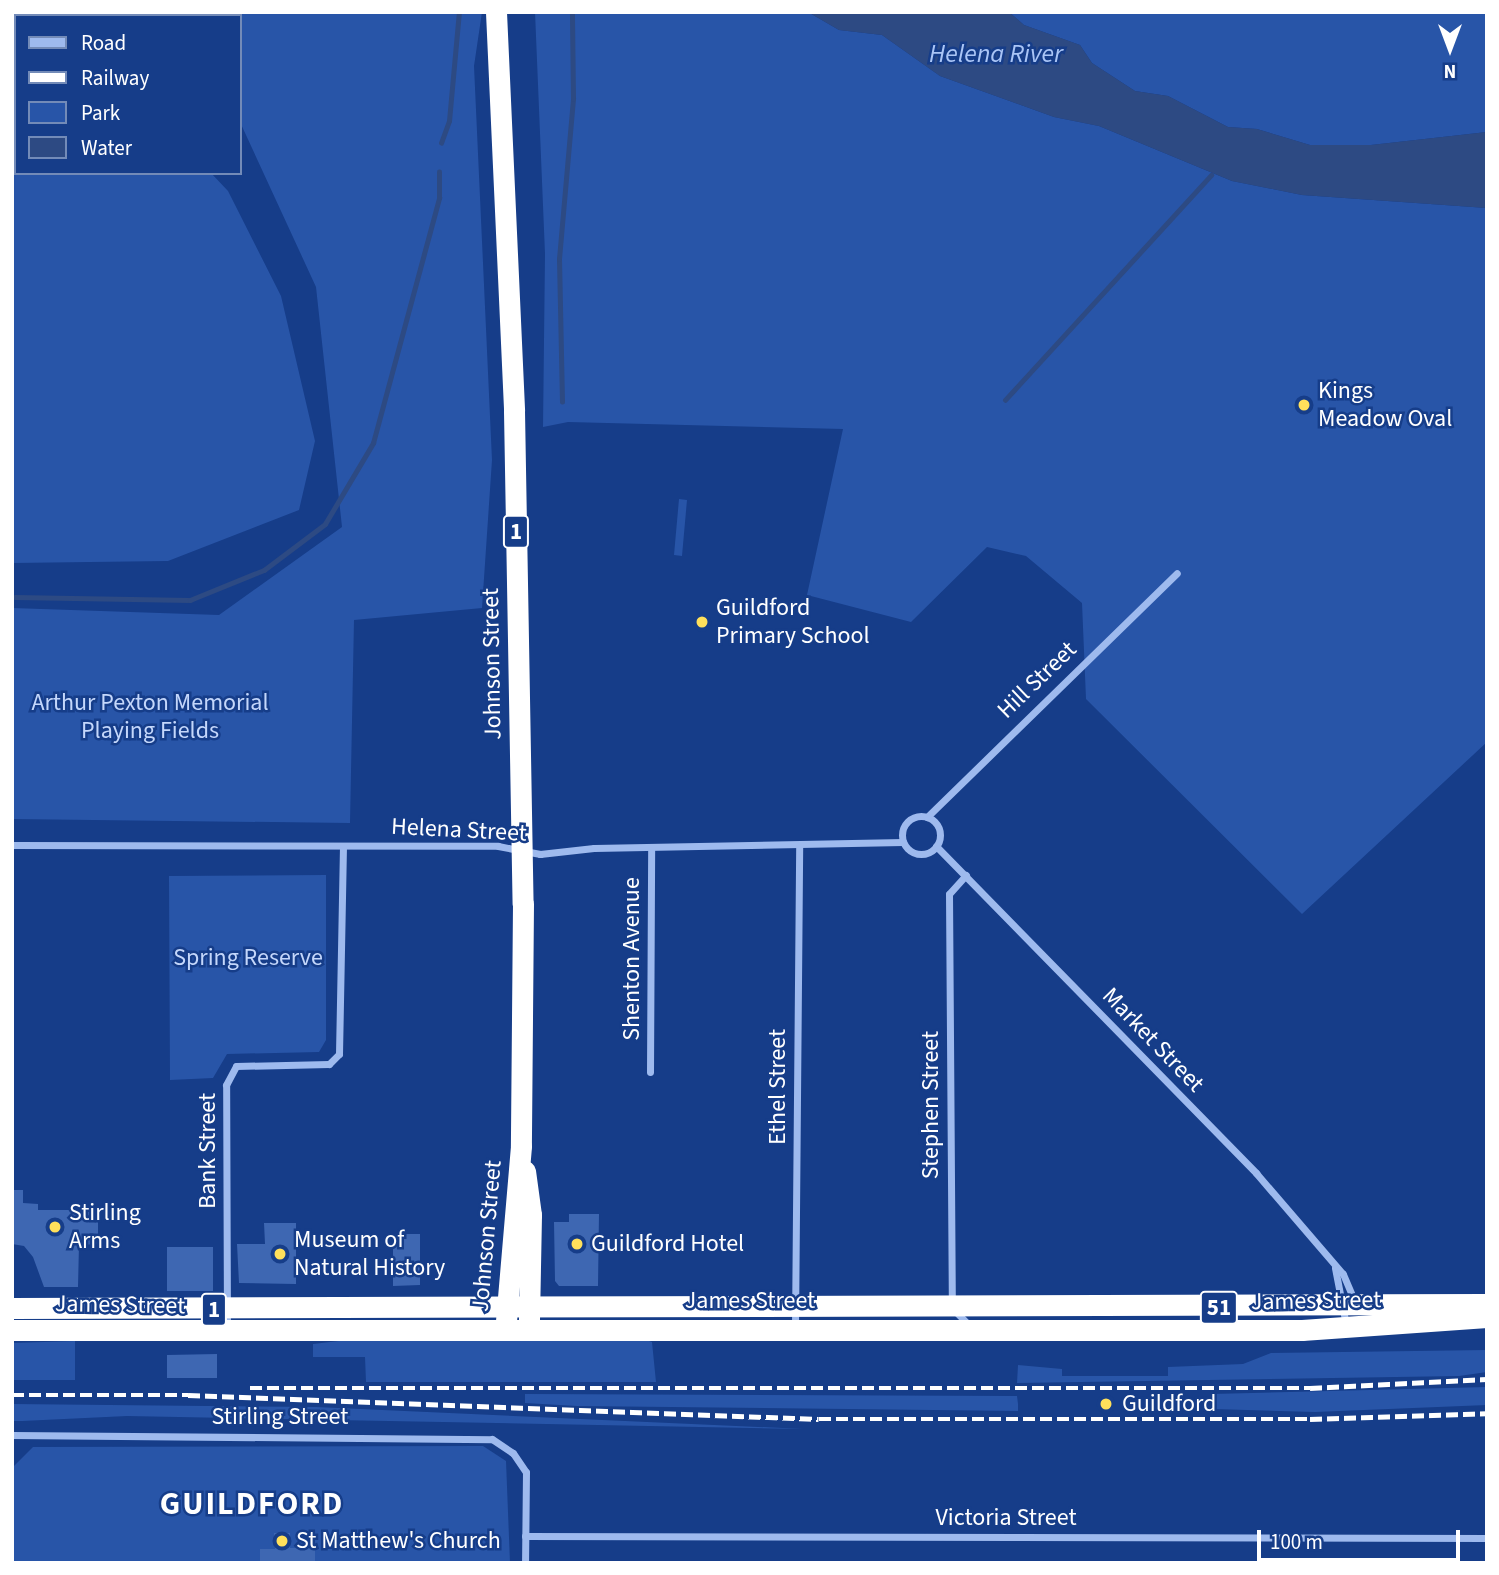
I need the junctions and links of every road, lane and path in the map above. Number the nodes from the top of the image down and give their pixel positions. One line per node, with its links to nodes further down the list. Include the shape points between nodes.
1 (496, 12): 9 (highway, Johnson Street / 1, via 514,411)
2 (1177, 573): 3 (street, Hill Street)
3 (927, 817): 4 (street, via 907,822); 8 (street, via 940,833)
4 (903, 842): 7 (street, Helena Street); 8 (street, via 923,854)
5 (12, 845): 6 (street, Helena Street)
6 (343, 846): 9 (street, Helena Street); 18 (street, Bank Street, via 339,1054 329,1064 236,1066 226,1085)
7 (799, 846): 10 (street, Helena Street); 19 (street, Ethel Street)
8 (936, 846): 11 (street, Market Street)
9 (522, 847): 10 (street, Helena Street, via 540,854); 13 (highway, Johnson Street / 1)
10 (651, 847): 12 (street, Shenton Avenue)
11 (965, 875): 16 (street, Stephen Street, via 949,894); 21 (street, Market Street, via 1256,1173 1335,1268)
12 (650, 1072)
13 (522, 1146): 22 (highway, Johnson Street / 1); 23 (highway, Johnson Street / 1, via 531,1215)
14 (1487, 1304): 21 (highway, James Street / 51)
15 (12, 1308): 18 (highway, James Street / 1)
16 (952, 1308): 17 (highway, James Street / 51); 19 (highway, James Street / 51); 24 (street, via 958,1319)
17 (1184, 1308): 21 (highway, James Street / 51); 26 (highway, via 1260,1314)
18 (227, 1310): 22 (highway, James Street / 1); 27 (street, Bank Street)
19 (795, 1317): 23 (highway, James Street / 51); 24 (highway, James Street / 51)
20 (1487, 1317): 21 (highway, James Street / 51)
21 (1351, 1318): 26 (highway, James Street / 51)
22 (506, 1320): 23 (highway, James Street / 51); 27 (highway, James Street / 1)
23 (529, 1320)
24 (977, 1326): 26 (highway, James Street / 51)
25 (12, 1329): 27 (highway, James Street / 1)
26 (1273, 1329)
27 (227, 1332)
28 (12, 1435): 29 (street, Stirling Street)
29 (27, 1437): 30 (street, Stirling Street); 31 (street, Stirling Street, via 471,1436 504,1445 522,1466)
30 (12, 1441)
31 (525, 1535): 32 (street, Victoria Street); 33 (street)
32 (1487, 1538)
33 (525, 1563)

